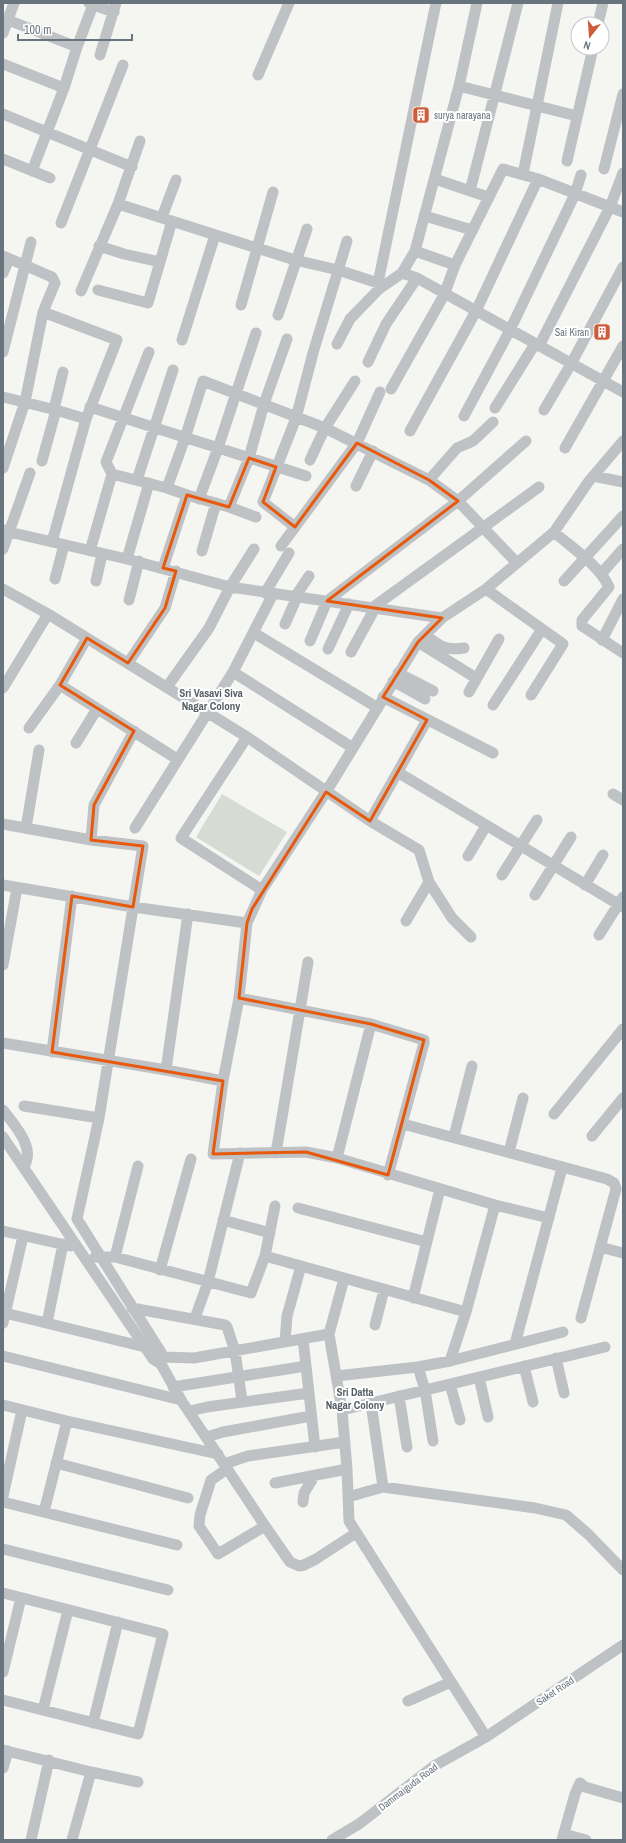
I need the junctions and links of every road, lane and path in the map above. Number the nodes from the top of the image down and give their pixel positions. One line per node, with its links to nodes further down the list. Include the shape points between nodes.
1 (14, 3): 11 (street)
2 (289, 3): 18 (street)
3 (436, 3): 69 (street)
4 (477, 3): 19 (street)
5 (518, 3): 22 (street)
6 (558, 3): 23 (street)
7 (603, 3): 10 (street)
8 (91, 4): 9 (street); 13 (street)
9 (115, 8): 14 (street)
10 (600, 16)
11 (6, 19): 12 (street); 13 (street)
12 (3, 33)
13 (77, 48): 20 (street)
14 (100, 55)
15 (591, 56): 25 (street)
16 (3, 64): 20 (street)
17 (123, 65): 28 (street)
18 (258, 75)
19 (459, 86): 22 (street); 38 (street)
20 (64, 88): 26 (street)
21 (623, 94): 32 (street)
22 (494, 96): 23 (street); 41 (street)
23 (537, 106): 25 (street); 35 (street)
24 (3, 114): 26 (street)
25 (577, 116): 30 (street)
26 (48, 131): 28 (street); 33 (street)
27 (140, 141): 31 (street)
28 (90, 149): 31 (street); 50 (street)
29 (3, 159): 33 (street)
30 (567, 161)
31 (132, 167): 45 (street)
32 (604, 169)
33 (32, 171): 37 (street)
34 (623, 172): 46 (street)
35 (523, 174): 39 (street); 44 (street, via 503,169)
36 (581, 175): 43 (street)
37 (50, 178)
38 (435, 179): 41 (street); 48 (street)
39 (538, 179): 43 (street); 74 (street)
40 (176, 180): 49 (street)
41 (470, 191): 44 (street)
42 (273, 192): 57 (street)
43 (574, 194): 46 (street); 77 (street)
44 (488, 197): 52 (street)
45 (118, 204): 49 (street); 56 (street)
46 (610, 207): 47 (street); 82 (street)
47 (623, 212)
48 (425, 216): 52 (street); 58 (street)
49 (167, 219): 53 (street); 61 (street)
50 (61, 223)
51 (306, 230): 60 (street)
52 (472, 230): 62 (street)
53 (216, 235): 57 (street); 80 (street)
54 (347, 241): 65 (street)
55 (31, 242): 63 (street)
56 (99, 246): 61 (street); 71 (street)
57 (258, 248): 60 (street); 73 (street)
58 (415, 251): 62 (street); 67 (street)
59 (6, 258): 63 (street); 66 (street)
60 (295, 260): 65 (street); 76 (street)
61 (160, 262): 70 (street, via 148,303)
62 (455, 265): 72 (street)
63 (26, 266): 75 (street, via 55,280); 84 (street)
64 (623, 267): 87 (street)
65 (338, 270): 69 (street); 105 (street)
66 (3, 273)
67 (402, 273): 68 (street); 69 (street)
68 (417, 278): 72 (street); 86 (street, via 386,324)
69 (379, 286): 81 (street, via 349,320)
70 (98, 290)
71 (81, 291)
72 (444, 295): 74 (street); 92 (street)
73 (241, 305)
74 (476, 311): 77 (street); 110 (street)
75 (43, 312): 97 (street); 99 (street, via 117,340)
76 (278, 315)
77 (510, 330): 82 (street); 103 (street)
78 (256, 333): 93 (street)
79 (287, 339): 98 (street)
80 (182, 340)
81 (337, 344)
82 (537, 345): 87 (street); 100 (street)
83 (623, 346): 91 (street)
84 (3, 352)
85 (149, 352): 104 (street)
86 (368, 362)
87 (571, 364): 91 (street); 102 (street)
88 (173, 370): 108 (street)
89 (63, 372): 101 (street)
90 (355, 381): 109 (street)
91 (604, 382): 95 (street); 116 (street)
92 (391, 389)
93 (235, 392): 98 (street); 111 (street, via 203,380); 115 (street)
94 (380, 392): 114 (street)
95 (623, 392)
96 (3, 397): 97 (street)
97 (25, 402): 101 (street); 122 (street)
98 (264, 404): 105 (street); 118 (street)
99 (90, 407): 104 (street); 106 (street)
100 (495, 408)
101 (55, 409): 106 (street); 120 (street)
102 (544, 410)
103 (464, 416)
104 (124, 418): 108 (street); 124 (street, via 106,462)
105 (296, 418): 109 (street); 121 (street)
106 (86, 419): 145 (street)
107 (493, 422): 127 (street, via 473,441 457,448)
108 (155, 427): 111 (street); 126 (street)
109 (325, 428): 114 (street); 119 (street)
110 (410, 431)
111 (185, 438): 115 (street); 133 (street)
112 (526, 441): 136 (street)
113 (623, 441): 128 (street)
114 (357, 443): 117 (street); 141 (street)
115 (218, 448): 118 (street); 135 (street)
116 (565, 448)
117 (373, 451): 127 (street); 131 (street)
118 (249, 458): 121 (street); 138 (street)
119 (310, 460)
120 (42, 461)
121 (276, 467): 125 (street); 141 (street, via 263,502)
122 (3, 468)
123 (30, 473): 143 (street)
124 (112, 474): 126 (street); 151 (street)
125 (306, 476)
126 (137, 480): 130 (street)
127 (429, 480): 136 (street)
128 (588, 482): 129 (street); 144 (street)
129 (623, 482)
130 (149, 483): 133 (street); 156 (street)
131 (356, 486)
132 (539, 486): 142 (street)
133 (167, 488): 134 (street)
134 (187, 495): 135 (street); 159 (street)
135 (199, 499): 137 (street)
136 (458, 501): 142 (street); 173 (street)
137 (216, 503): 138 (street); 152 (street)
138 (229, 507): 140 (street)
139 (623, 516): 155 (street)
140 (256, 517)
141 (295, 527): 147 (street)
142 (483, 529): 158 (street); 175 (street)
143 (6, 530): 145 (street); 148 (street)
144 (554, 532): 155 (street); 158 (street)
145 (52, 542): 146 (street)
146 (64, 545): 151 (street); 163 (street)
147 (281, 546)
148 (3, 549)
149 (254, 549): 166 (street)
150 (623, 549): 161 (street)
151 (90, 551): 154 (street)
152 (202, 551)
153 (289, 553): 169 (street)
154 (102, 554): 156 (street); 164 (street)
155 (585, 558): 161 (street); 165 (street)
156 (128, 559): 157 (street)
157 (139, 562): 159 (street); 172 (street)
158 (516, 562): 167 (street)
159 (163, 568): 160 (street)
160 (176, 571): 166 (street); 190 (street, via 165,608)
161 (601, 574): 184 (street, via 609,587 581,623)
162 (309, 576): 170 (street)
163 (55, 579)
164 (96, 581)
165 (564, 581)
166 (230, 587): 169 (street); 195 (street, via 209,628)
167 (486, 588): 177 (street); 179 (street)
168 (4, 592): 176 (street)
169 (269, 593): 170 (street); 180 (street)
170 (296, 597): 173 (street); 178 (street)
171 (623, 599): 184 (street)
172 (129, 600)
173 (327, 601): 174 (street); 185 (street)
174 (349, 604): 175 (street); 187 (street)
175 (374, 608): 177 (street); 188 (street)
176 (48, 614): 181 (street); 196 (street)
177 (442, 618): 182 (street)
178 (285, 624)
179 (542, 629): 199 (street, via 563,644); 202 (street)
180 (254, 633): 191 (street); 203 (street)
181 (87, 638): 190 (street); 194 (street)
182 (422, 638): 186 (street, via 451,650); 192 (street); 193 (street)
183 (499, 640): 193 (street)
184 (602, 640): 189 (street)
185 (310, 641)
186 (464, 648)
187 (328, 649)
188 (351, 652)
189 (623, 653)
190 (128, 663): 195 (street)
191 (232, 672): 205 (street); 211 (street)
192 (396, 677): 197 (street); 200 (street); 201 (street)
193 (476, 678): 198 (street)
194 (60, 685): 204 (street); 207 (street)
195 (167, 687): 205 (street)
196 (3, 688)
197 (433, 691)
198 (469, 692)
199 (531, 695)
200 (383, 697): 203 (street); 206 (street)
201 (425, 699)
202 (493, 705)
203 (378, 708): 211 (street)
204 (97, 709): 208 (street); 210 (street)
205 (206, 712): 209 (street); 214 (street)
206 (427, 720): 213 (street); 215 (street)
207 (29, 728)
208 (134, 731): 214 (street); 226 (street, via 94,805)
209 (247, 737): 216 (street); 236 (street, via 181,838)
210 (76, 743)
211 (353, 748): 216 (street)
212 (39, 750): 223 (street)
213 (493, 753)
214 (177, 759): 224 (street)
215 (398, 773): 220 (street); 222 (street)
216 (326, 792): 220 (street); 236 (street)
217 (613, 794): 218 (street)
218 (623, 800)
219 (537, 820): 227 (street)
220 (370, 821): 232 (street, via 419,850)
221 (3, 824): 223 (street)
222 (486, 826): 227 (street); 229 (street)
223 (26, 828): 226 (street)
224 (135, 828)
225 (571, 836): 230 (street)
226 (91, 840): 240 (street, via 143,846)
227 (520, 846): 230 (street); 231 (street)
228 (603, 855): 233 (street)
229 (468, 856)
230 (552, 866): 233 (street); 237 (street)
231 (502, 875)
232 (429, 882): 242 (street); 245 (street, via 452,918)
233 (585, 884): 239 (street)
234 (3, 885): 235 (street)
235 (17, 888): 238 (street); 247 (street)
236 (262, 890): 243 (street)
237 (535, 895)
238 (72, 896): 240 (street); 253 (street)
239 (622, 903): 244 (street)
240 (133, 907): 241 (street); 254 (street)
241 (188, 914): 243 (street); 256 (street)
242 (406, 921)
243 (247, 923): 248 (street)
244 (600, 935)
245 (471, 936)
246 (308, 962): 249 (street)
247 (3, 965)
248 (239, 998): 249 (street); 257 (street)
249 (299, 1010): 250 (street); 270 (street)
250 (371, 1024): 264 (street, via 424,1040); 271 (street)
251 (623, 1029): 262 (street)
252 (3, 1043): 253 (street)
253 (52, 1052): 254 (street)
254 (109, 1060): 256 (street); 263 (street)
255 (472, 1066): 265 (street)
256 (166, 1070): 257 (street)
257 (223, 1081): 269 (street, via 213,1154)
258 (523, 1098): 268 (street)
259 (623, 1098): 266 (street)
260 (24, 1106): 263 (street)
261 (3, 1110): 274 (street, via 27,1147 27,1161)
262 (554, 1114)
263 (99, 1118): 292 (street, via 77,1219)
264 (403, 1124): 265 (street); 276 (street)
265 (454, 1136): 268 (street)
266 (592, 1136)
267 (3, 1137): 274 (street)
268 (509, 1152): 275 (street)
269 (240, 1153): 270 (street); 282 (street)
270 (276, 1153): 271 (street, via 306,1152)
271 (337, 1158): 276 (street)
272 (191, 1159): 295 (street)
273 (138, 1166): 293 (street)
274 (24, 1167): 288 (street)
275 (562, 1168): 281 (street); 289 (street, via 614,1183 616,1189)
276 (388, 1175): 277 (street)
277 (440, 1189): 278 (street); 286 (street)
278 (495, 1205): 281 (street); 301 (street)
279 (275, 1206): 284 (street)
280 (298, 1208): 286 (street)
281 (549, 1218): 311 (street)
282 (223, 1220): 284 (street); 297 (street)
283 (3, 1230): 285 (street)
284 (270, 1233): 291 (street)
285 (23, 1236): 287 (street); 302 (street)
286 (427, 1242): 299 (street)
287 (63, 1244): 288 (street); 305 (street)
288 (79, 1247): 292 (street)
289 (600, 1247): 290 (street); 304 (street)
290 (623, 1254)
291 (265, 1256): 294 (street); 297 (street, via 251,1293)
292 (93, 1257): 293 (street); 300 (street)
293 (115, 1257): 295 (street)
294 (301, 1266): 296 (street); 310 (street, via 287,1316)
295 (160, 1270): 297 (street)
296 (344, 1279): 298 (street); 308 (street)
297 (208, 1282): 303 (street)
298 (384, 1290): 299 (street); 306 (street)
299 (413, 1298): 301 (street)
300 (126, 1306): 303 (street); 312 (street); 317 (street, via 162,1354)
301 (466, 1312): 318 (street)
302 (4, 1318): 305 (street)
303 (195, 1318): 314 (street, via 225,1325)
304 (581, 1318)
305 (47, 1323): 312 (street)
306 (375, 1325)
307 (563, 1332): 311 (street)
308 (329, 1334): 309 (street); 323 (street)
309 (303, 1339): 310 (street); 319 (street)
310 (286, 1342): 314 (street)
311 (515, 1344): 318 (street)
312 (145, 1347): 317 (street, via 153,1359)
313 (605, 1347): 316 (street)
314 (235, 1350): 317 (street, via 194,1358); 322 (street)
315 (3, 1356): 331 (street)
316 (556, 1358): 320 (street); 329 (street)
317 (161, 1360): 326 (street)
318 (450, 1361): 321 (street)
319 (306, 1366): 322 (street); 328 (street)
320 (524, 1366): 324 (street); 333 (street)
321 (418, 1367): 323 (street); 327 (street)
322 (238, 1375): 326 (street); 332 (street)
323 (336, 1376): 337 (street)
324 (479, 1377): 325 (street); 340 (street)
325 (450, 1384): 327 (street); 341 (street)
326 (173, 1387): 331 (street)
327 (425, 1390): 330 (street); 344 (street)
328 (309, 1393): 332 (street); 339 (street)
329 (564, 1393)
330 (399, 1396): 334 (street); 347 (street)
331 (181, 1400): 338 (street)
332 (242, 1402): 338 (street)
333 (533, 1402)
334 (371, 1403): 337 (street); 353 (street)
335 (3, 1405): 336 (street)
336 (22, 1410): 342 (street); 354 (street)
337 (342, 1410): 345 (street)
338 (190, 1411): 343 (street)
339 (311, 1416): 343 (street); 346 (street)
340 (488, 1417)
341 (460, 1420)
342 (67, 1421): 348 (street); 349 (street)
343 (207, 1437): 348 (street)
344 (433, 1440)
345 (345, 1442): 346 (street); 350 (street)
346 (315, 1447): 348 (street)
347 (407, 1447)
348 (223, 1462): 360 (street); 360 (street, via 211,1480 200,1515 199,1526 203,1534 218,1554)
349 (56, 1463): 356 (street); 359 (street)
350 (347, 1469): 351 (street); 355 (street)
351 (315, 1475): 352 (street); 358 (street, via 304,1493)
352 (275, 1483)
353 (382, 1487): 355 (street); 364 (street, via 535,1508 566,1515)
354 (3, 1496)
355 (348, 1497): 361 (street, via 349,1521)
356 (188, 1498)
357 (3, 1502): 359 (street)
358 (303, 1502)
359 (44, 1512): 362 (street)
360 (265, 1526): 361 (street, via 290,1562 299,1566 316,1559)
361 (356, 1533): 372 (street)
362 (177, 1545)
363 (3, 1549): 365 (street)
364 (623, 1570)
365 (168, 1590)
366 (3, 1593): 367 (street)
367 (21, 1598): 368 (street); 371 (street)
368 (68, 1610): 369 (street); 375 (street)
369 (118, 1622): 376 (street); 376 (street, via 164,1634 138,1734)
370 (623, 1645): 377 (street, Saket Road)
371 (3, 1672)
372 (451, 1682): 374 (street); 377 (street)
373 (3, 1700): 375 (street)
374 (408, 1701)
375 (43, 1710): 376 (street)
376 (93, 1723)
377 (486, 1737): 389 (street, Dammaiguda Road, via 434,1766 359,1824)
378 (5, 1751): 379 (street); 380 (street)
379 (49, 1760): 381 (street); 387 (street)
380 (3, 1768)
381 (91, 1772): 382 (street); 388 (street)
382 (138, 1782)
383 (580, 1783): 384 (street, via 586,1780); 385 (street, via 585,1787); 386 (street)
384 (623, 1791)
385 (623, 1798)
386 (563, 1837): 390 (street)
387 (31, 1840)
388 (72, 1840)
389 (332, 1840)
390 (586, 1840)

